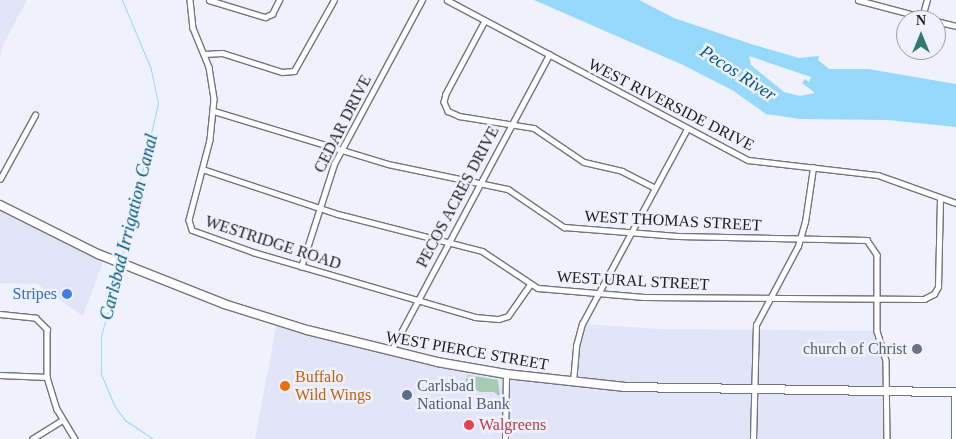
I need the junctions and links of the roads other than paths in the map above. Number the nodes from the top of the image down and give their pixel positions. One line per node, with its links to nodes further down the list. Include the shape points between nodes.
1 (190, 0): 10 (street, WESTRIDGE ROAD, via 193,28)
2 (209, 0): 3 (street, via 265,17 272,14)
3 (278, 0)
4 (334, 0): 10 (street, via 294,71 282,72 216,52)
5 (422, 0): 16 (street, CEDAR DRIVE)
6 (447, 0): 9 (street, WEST RIVERSIDE DRIVE)
7 (858, 0): 8 (street)
8 (896, 10)
9 (485, 21): 11 (street, WEST RIVERSIDE DRIVE); 14 (street, via 450,87 445,104 454,114)
10 (204, 54): 12 (street, WESTRIDGE ROAD, via 212,81)
11 (549, 55): 14 (street, PECOS ACRES DRIVE); 15 (street, WEST RIVERSIDE DRIVE)
12 (214, 111): 16 (street, WEST THOMAS STREET); 17 (street, WESTRIDGE ROAD)
13 (36, 115): 19 (street)
14 (512, 124): 20 (street, PECOS ACRES DRIVE); 21 (street, via 541,131 584,162 622,171)
15 (686, 129): 18 (street, WEST RIVERSIDE DRIVE, via 756,163); 21 (street)
16 (341, 150): 20 (street, WEST THOMAS STREET, via 436,177); 25 (street, CEDAR DRIVE)
17 (202, 168): 25 (street, WEST URAL STREET); 29 (street, WESTRIDGE ROAD, via 189,220 190,228 222,242)
18 (813, 168): 22 (street, WEST RIVERSIDE DRIVE, via 897,179); 27 (street)
19 (0, 179)
20 (480, 184): 26 (street, WEST THOMAS STREET, via 512,191 564,227); 28 (street, PECOS ACRES DRIVE)
21 (655, 188): 26 (street)
22 (940, 198): 23 (street, WEST RIVERSIDE DRIVE); 33 (street, WEST URAL STREET, via 936,292 919,300)
23 (956, 203)
24 (0, 205): 36 (highway, WEST PIERCE STREET, via 128,266 277,322)
25 (319, 207): 28 (street, WEST URAL STREET); 29 (street, CEDAR DRIVE)
26 (630, 234): 27 (street, WEST THOMAS STREET); 31 (street)
27 (800, 238): 32 (street); 33 (street, WEST THOMAS STREET, via 867,240 876,251)
28 (448, 242): 30 (street, WEST URAL STREET, via 488,253); 34 (street, PECOS ACRES DRIVE)
29 (301, 267): 34 (street, WESTRIDGE ROAD)
30 (530, 284): 31 (street, WEST URAL STREET, via 550,291); 34 (street, WESTRIDGE ROAD, via 515,310 499,320)
31 (598, 294): 32 (street, WEST URAL STREET); 40 (street, via 578,333)
32 (768, 298): 33 (street, WEST URAL STREET); 41 (street, via 755,331)
33 (877, 300): 42 (street, via 877,331 886,360)
34 (416, 301): 36 (street, PECOS ACRES DRIVE)
35 (0, 314): 39 (street, via 36,318 43,324 48,338)
36 (390, 352): 37 (highway, WEST PIERCE STREET)
37 (506, 374): 40 (highway, WEST PIERCE STREET); 47 (street)
38 (0, 375): 39 (street)
39 (47, 376): 44 (street)
40 (573, 382): 41 (highway, WEST PIERCE STREET, via 674,389)
41 (753, 390): 42 (highway, WEST PIERCE STREET); 48 (street)
42 (887, 392): 43 (highway, WEST PIERCE STREET); 49 (street)
43 (955, 392): 50 (street)
44 (63, 420): 45 (street); 46 (street)
45 (32, 439)
46 (75, 439)
47 (505, 439)
48 (753, 439)
49 (887, 439)
50 (954, 439)

